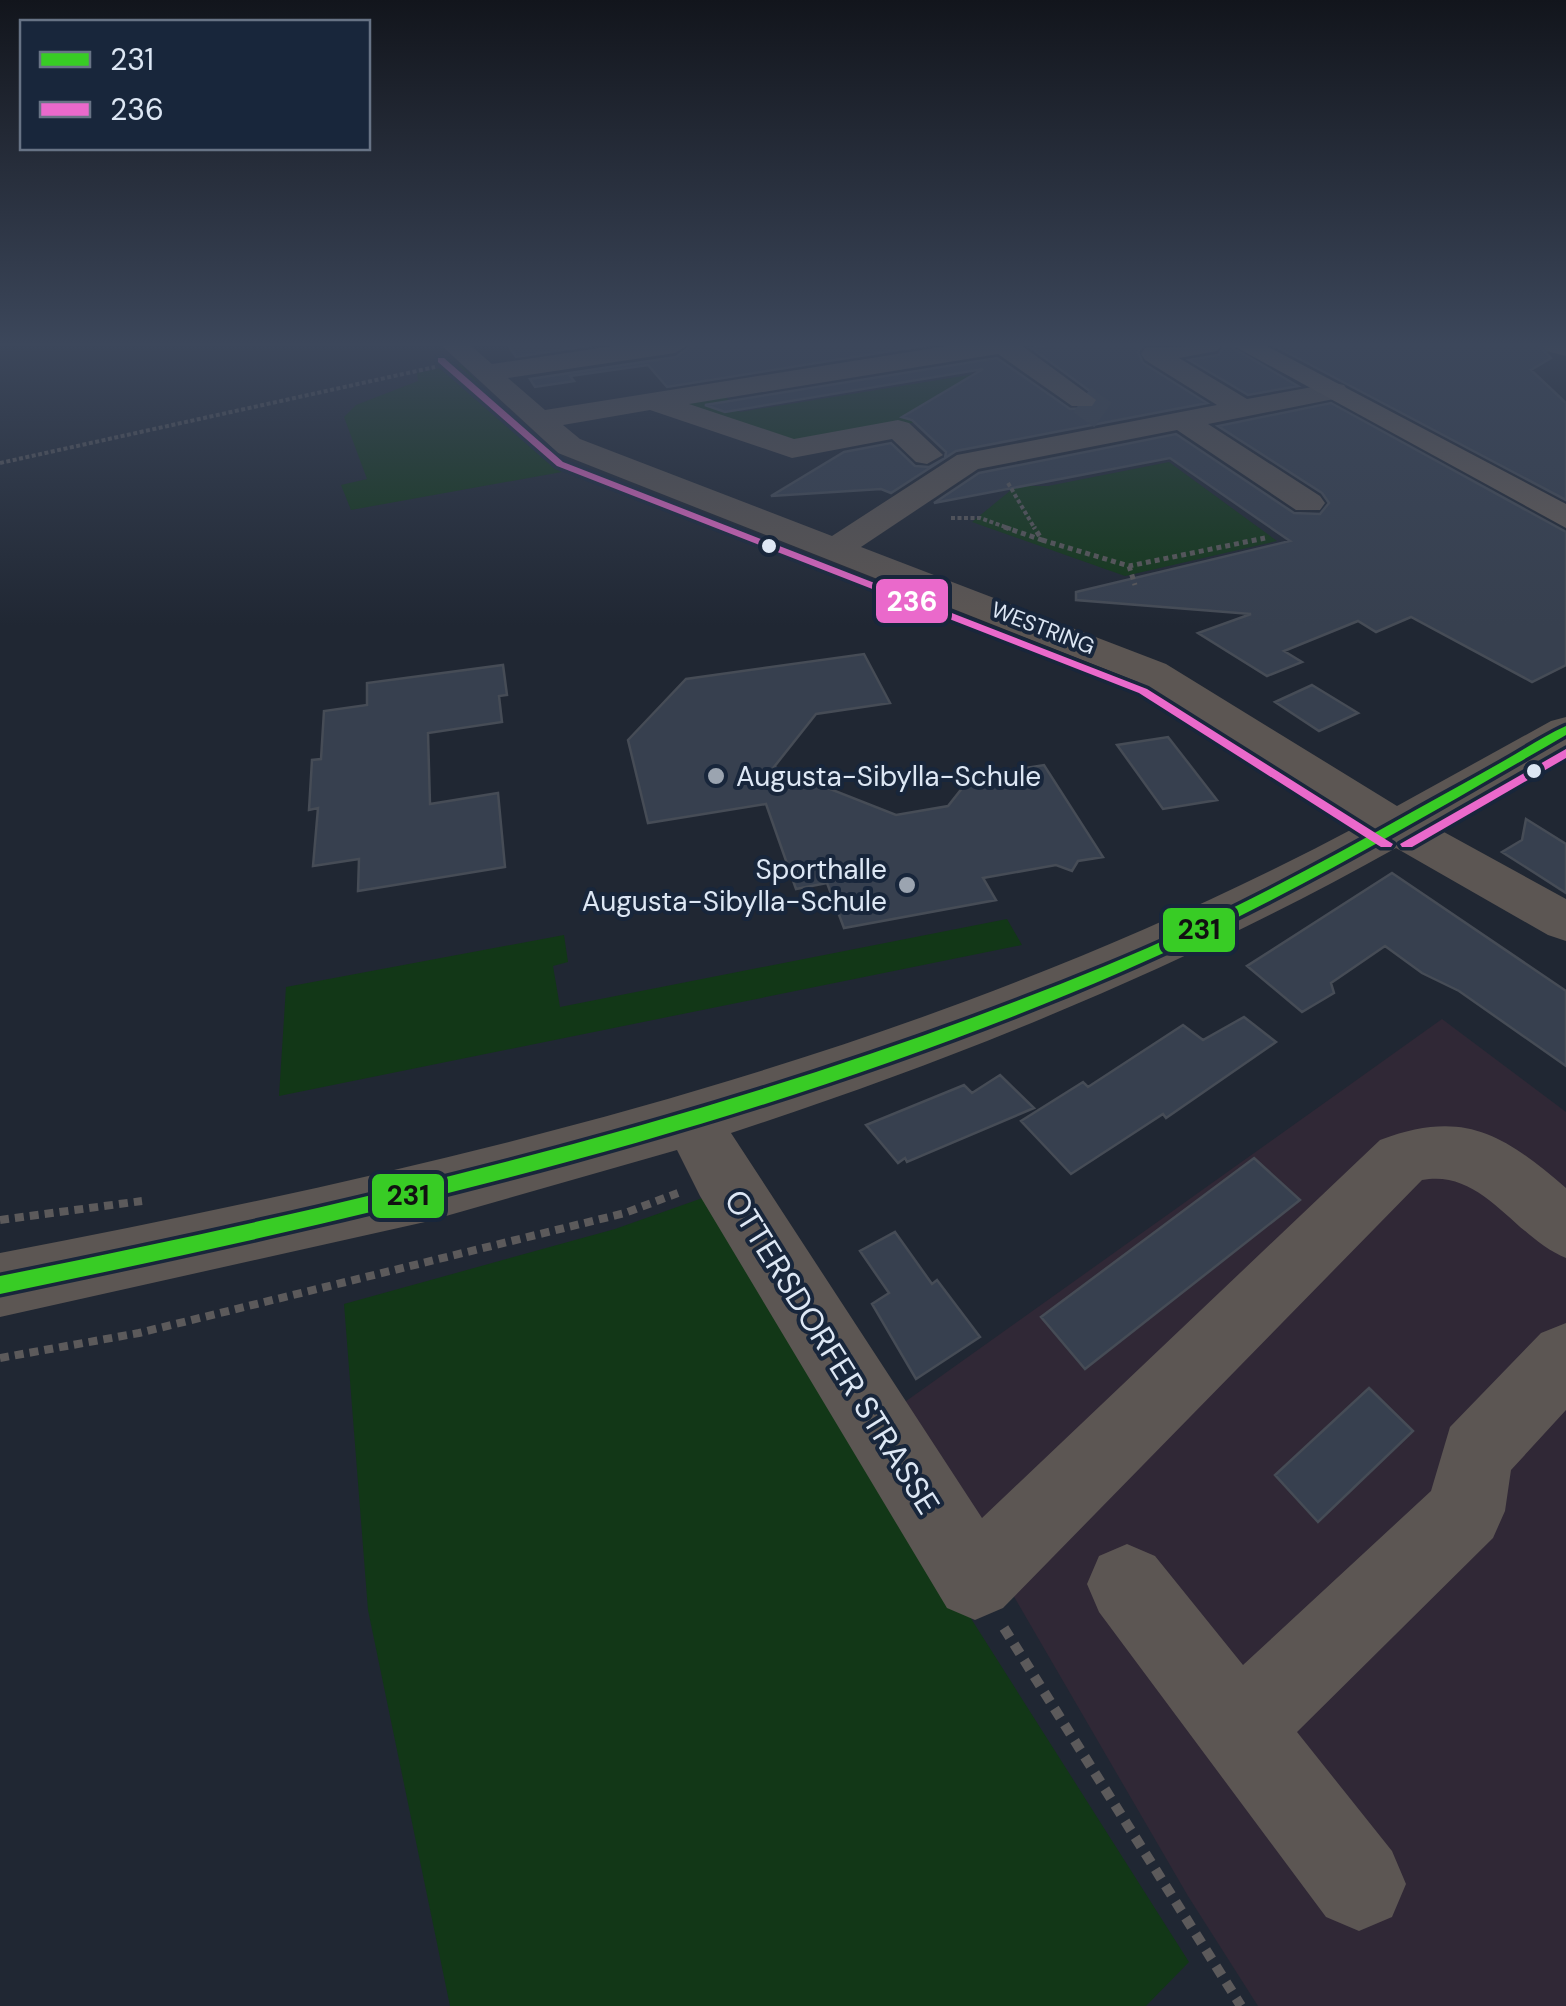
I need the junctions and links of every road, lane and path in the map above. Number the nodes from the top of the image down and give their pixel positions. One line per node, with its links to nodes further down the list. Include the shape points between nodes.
1 (110, 439): 10 (path)
2 (560, 439): 15 (street, WESTRING)
3 (761, 439): 4 (street, via 792,449)
4 (850, 439)
5 (908, 439): 9 (street)
6 (1106, 439): 11 (street)
7 (1209, 439): 12 (street)
8 (1420, 439): 14 (main road)
9 (927, 455): 11 (street); 15 (street)
10 (0, 463)
11 (960, 467): 17 (path, via 1009,483); 18 (street)
12 (1308, 503)
13 (951, 518): 17 (path, via 980,518)
14 (1566, 518)
15 (797, 536): 18 (street, WESTRING)
16 (1265, 538): 19 (path)
17 (1042, 540): 19 (path)
18 (834, 550): 22 (street, WESTRING, via 1152,673)
19 (1129, 566): 20 (path)
20 (1135, 585)
21 (1566, 730): 22 (street)
22 (1397, 828): 23 (street, WESTRING); 24 (street, via 1117,967)
23 (1566, 922)
24 (708, 1149): 28 (street, via 473,1184); 29 (path, via 624,1213 139,1333); 31 (street, OTTERSDORFER STRASSE)
25 (147, 1201): 26 (path)
26 (0, 1220)
27 (1566, 1228): 31 (street, via 1486,1162 1458,1150 1428,1148 1402,1159)
28 (0, 1286)
29 (0, 1358)
30 (1566, 1358): 33 (street, via 1476,1453 1466,1510)
31 (974, 1580): 35 (path)
32 (1127, 1584): 33 (street)
33 (1239, 1728): 34 (street)
34 (1359, 1884)
35 (1241, 2006)

